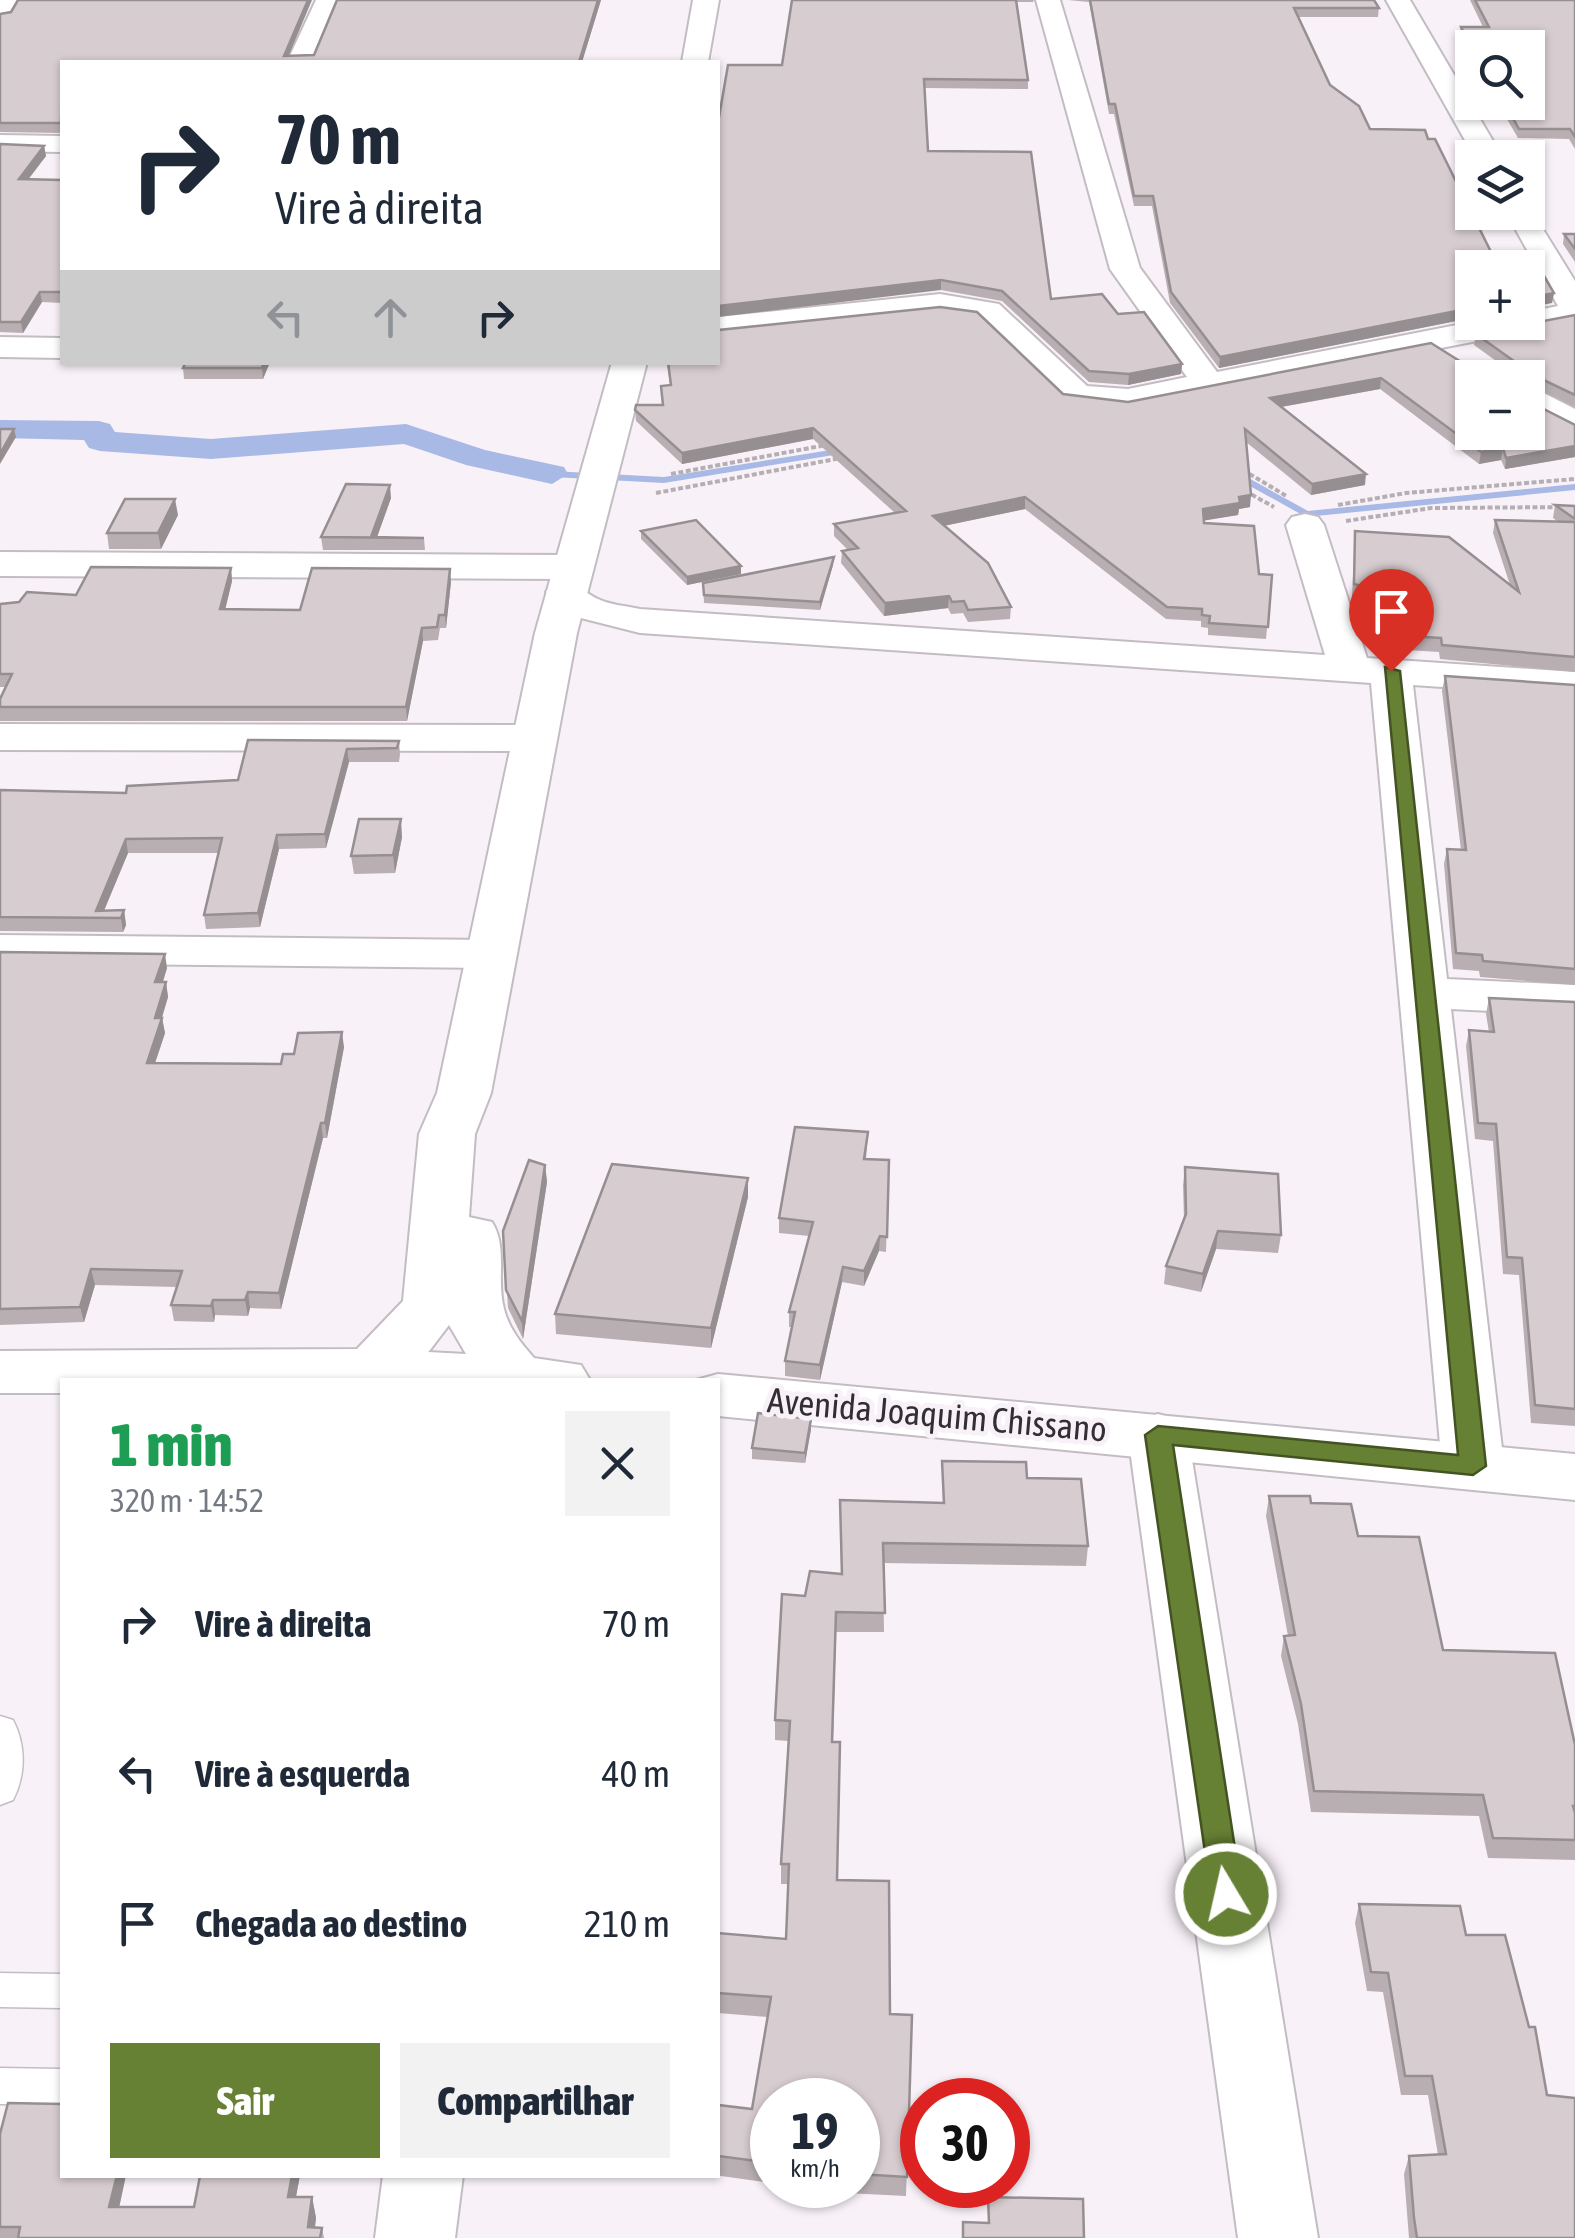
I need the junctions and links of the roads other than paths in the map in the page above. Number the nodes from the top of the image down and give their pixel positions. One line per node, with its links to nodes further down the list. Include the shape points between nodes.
1 (12, 0): 6 (street)
2 (328, 0): 7 (street)
3 (706, 0): 8 (street)
4 (1048, 0): 20 (street, via 1124,269)
5 (1398, 0): 9 (street)
6 (0, 14)
7 (300, 60)
8 (695, 60)
9 (1478, 140)
10 (0, 143): 11 (street)
11 (60, 144)
12 (1530, 230): 13 (street)
13 (1575, 310): 15 (street)
14 (720, 328): 20 (street, via 970,306 988,311 1076,394 1128,399)
15 (1440, 342): 18 (street); 20 (street)
16 (0, 347): 17 (street)
17 (60, 348)
18 (1470, 360)
19 (629, 365): 25 (street)
20 (1208, 383)
21 (1545, 405): 22 (street)
22 (1575, 424)
23 (1311, 512): 28 (street)
24 (0, 564): 25 (street)
25 (569, 580): 26 (street, via 583,607); 27 (street)
26 (640, 621): 27 (street, via 579,633); 28 (street)
27 (553, 650): 31 (street)
28 (1371, 671): 29 (street); 34 (street)
29 (1575, 684)
30 (0, 737): 31 (street)
31 (530, 738): 33 (street)
32 (0, 949): 33 (street)
33 (490, 954): 36 (street)
34 (1423, 993): 35 (street); 42 (street)
35 (1575, 1000)
36 (464, 1093): 37 (street, via 448,1134 433,1304); 39 (street, via 472,1131 470,1307 485,1342)
37 (372, 1370): 38 (street); 39 (street)
38 (0, 1372)
39 (537, 1378)
40 (720, 1394): 41 (street, Avenida Joaquim Chissano)
41 (1158, 1435): 42 (street, Avenida Joaquim Chissano); 52 (street)
42 (1473, 1466): 43 (street, Avenida Joaquim Chissano)
43 (1575, 1477)
44 (0, 1730): 45 (lane, via 6,1772)
45 (0, 1790)
46 (0, 1990): 47 (lane)
47 (60, 1991)
48 (0, 2086): 49 (lane)
49 (60, 2087)
50 (423, 2178): 51 (street)
51 (415, 2238)
52 (1278, 2238)

